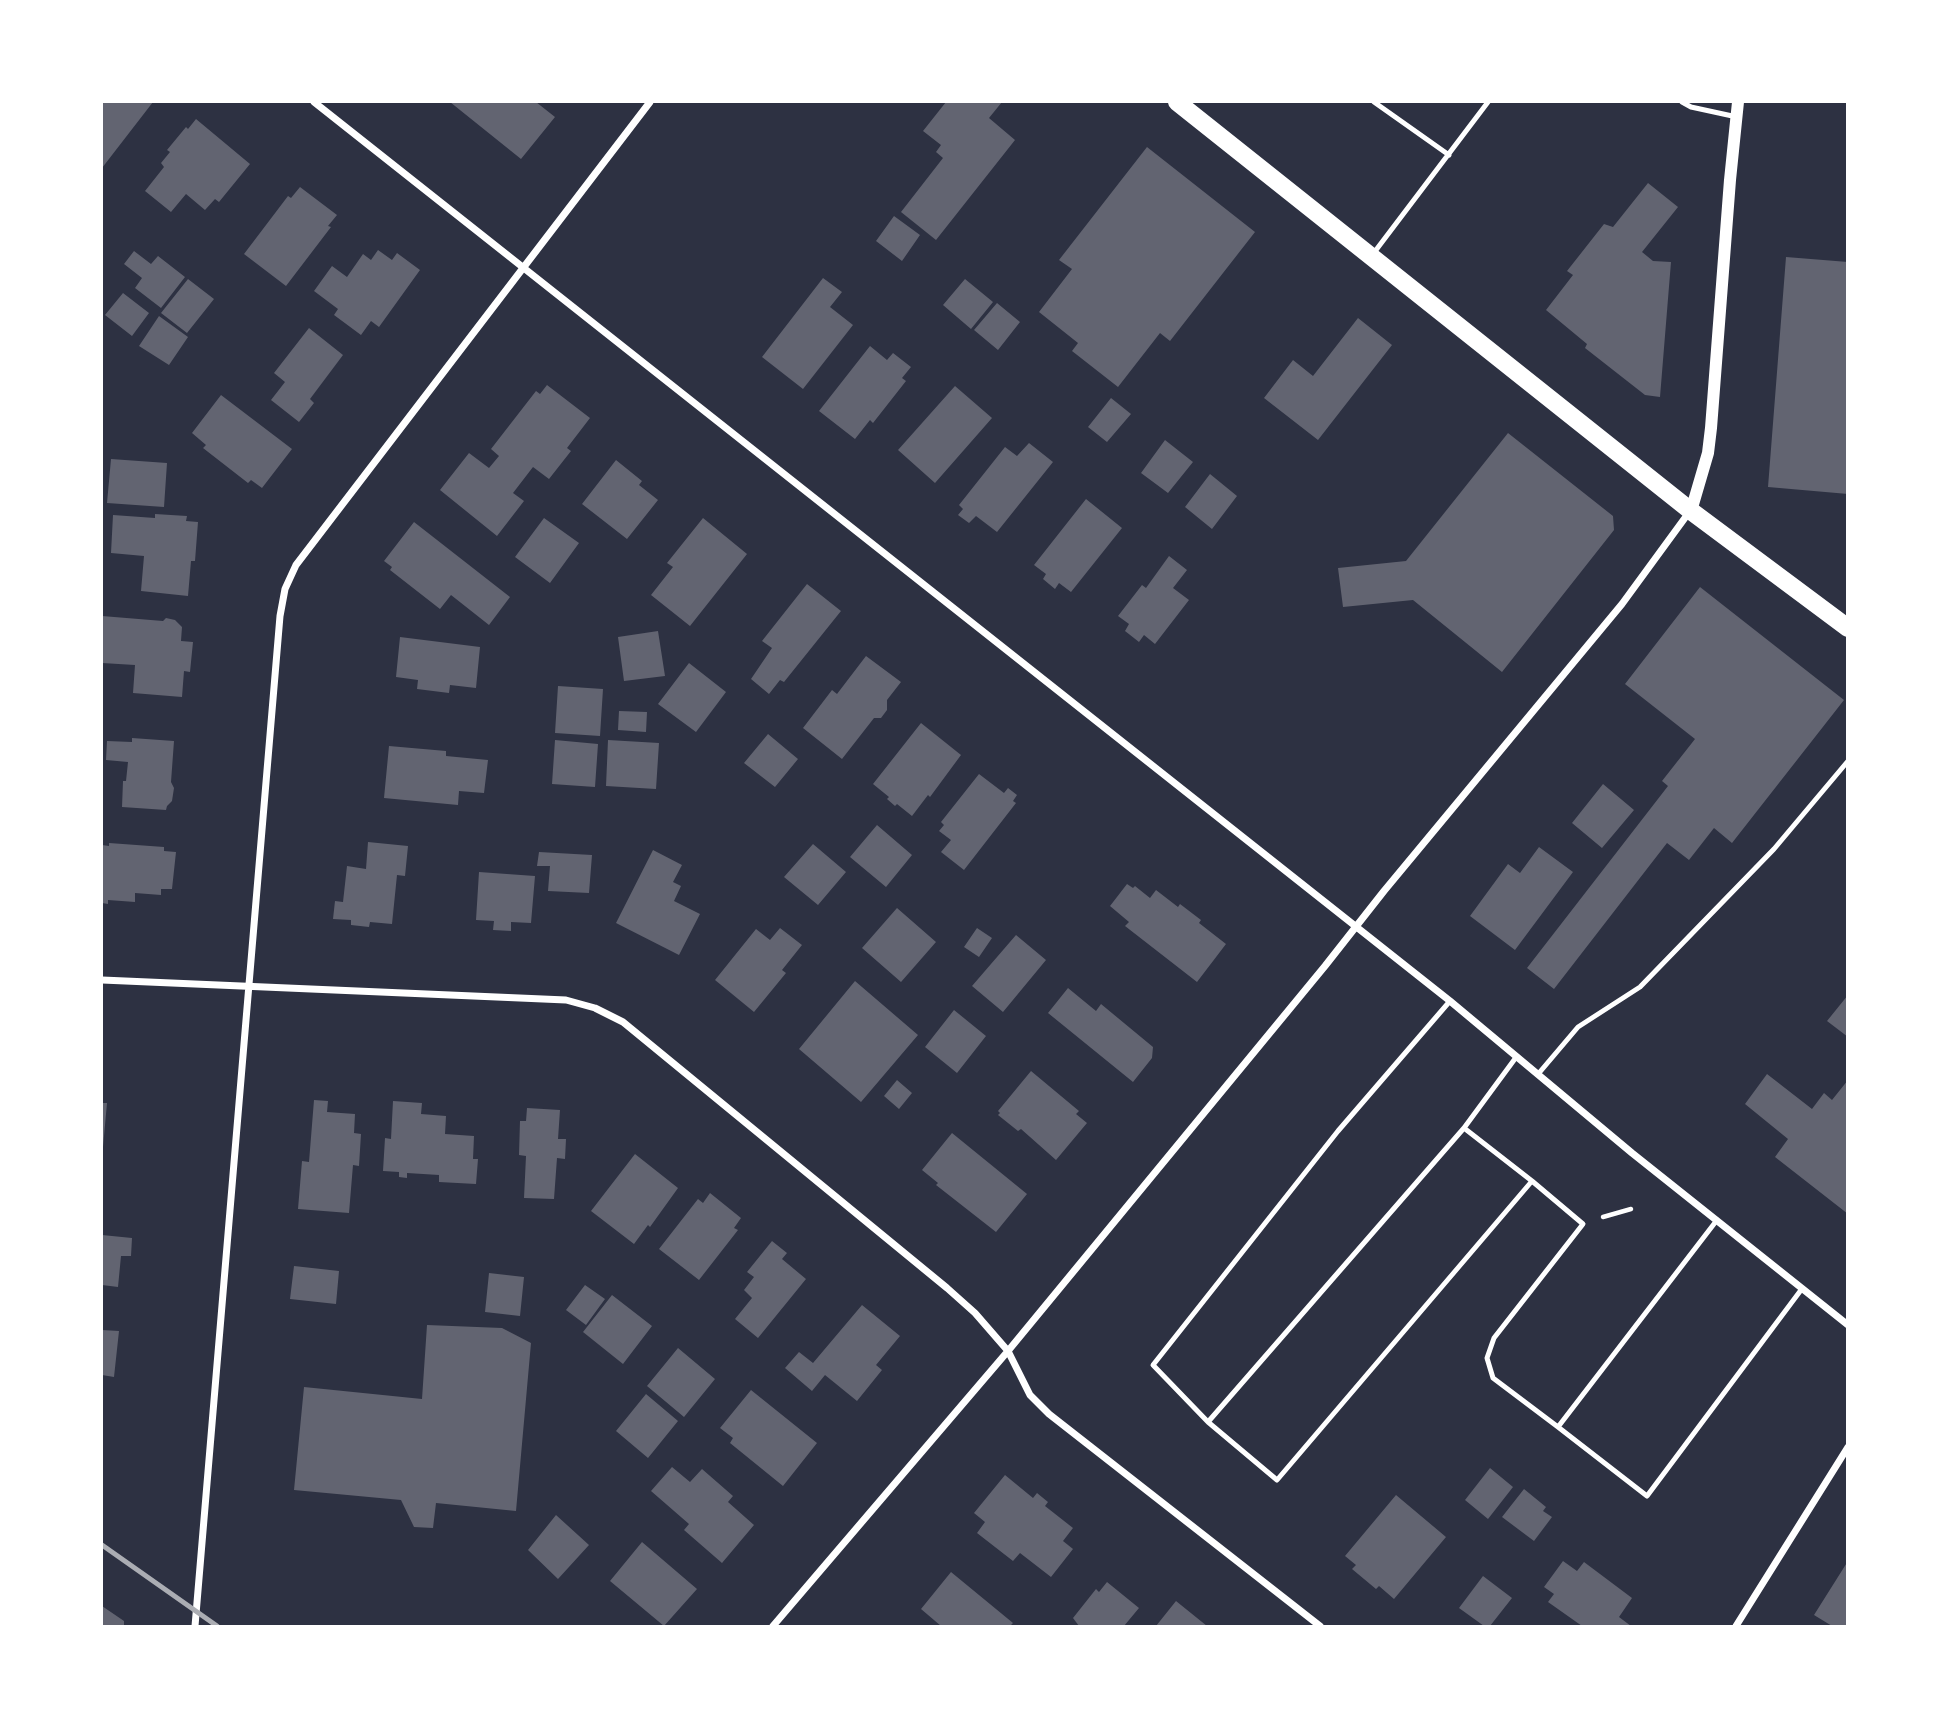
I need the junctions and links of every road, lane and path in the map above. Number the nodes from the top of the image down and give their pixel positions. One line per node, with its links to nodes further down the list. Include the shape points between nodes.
1 (314, 102): 11 (street)
2 (650, 102): 11 (street)
3 (1177, 102): 10 (main road)
4 (1374, 102): 9 (lane)
5 (1488, 102): 9 (lane)
6 (1682, 102): 8 (lane)
7 (1738, 102): 8 (street)
8 (1737, 117): 12 (street, via 1712,428)
9 (1448, 155): 10 (lane)
10 (1371, 256): 12 (main road)
11 (524, 267): 15 (street); 17 (street, via 296,565 285,589)
12 (1690, 511): 13 (main road); 15 (street, via 1622,604)
13 (1847, 628)
14 (1847, 761): 20 (lane, via 1774,849 1640,986 1578,1027)
15 (1356, 926): 18 (street); 26 (street)
16 (102, 980): 17 (street)
17 (247, 987): 26 (street, via 566,1000 595,1008 623,1022 947,1288); 30 (street)
18 (1450, 1001): 19 (street); 27 (lane, via 1338,1131 1153,1365)
19 (1517, 1056): 20 (street); 21 (lane)
20 (1539, 1073): 23 (street)
21 (1464, 1128): 22 (lane); 27 (lane)
22 (1532, 1181): 27 (lane, via 1277,1480); 28 (lane, via 1583,1224 1494,1338 1487,1358 1493,1378)
23 (1717, 1220): 24 (street); 28 (lane)
24 (1801, 1290): 25 (street); 28 (lane, via 1647,1496)
25 (1847, 1325)
26 (1008, 1350): 31 (street); 32 (street, via 1030,1395 1049,1413)
27 (1208, 1422)
28 (1558, 1427)
29 (1847, 1447): 33 (street)
30 (195, 1626)
31 (773, 1626)
32 (1320, 1626)
33 (1736, 1626)

